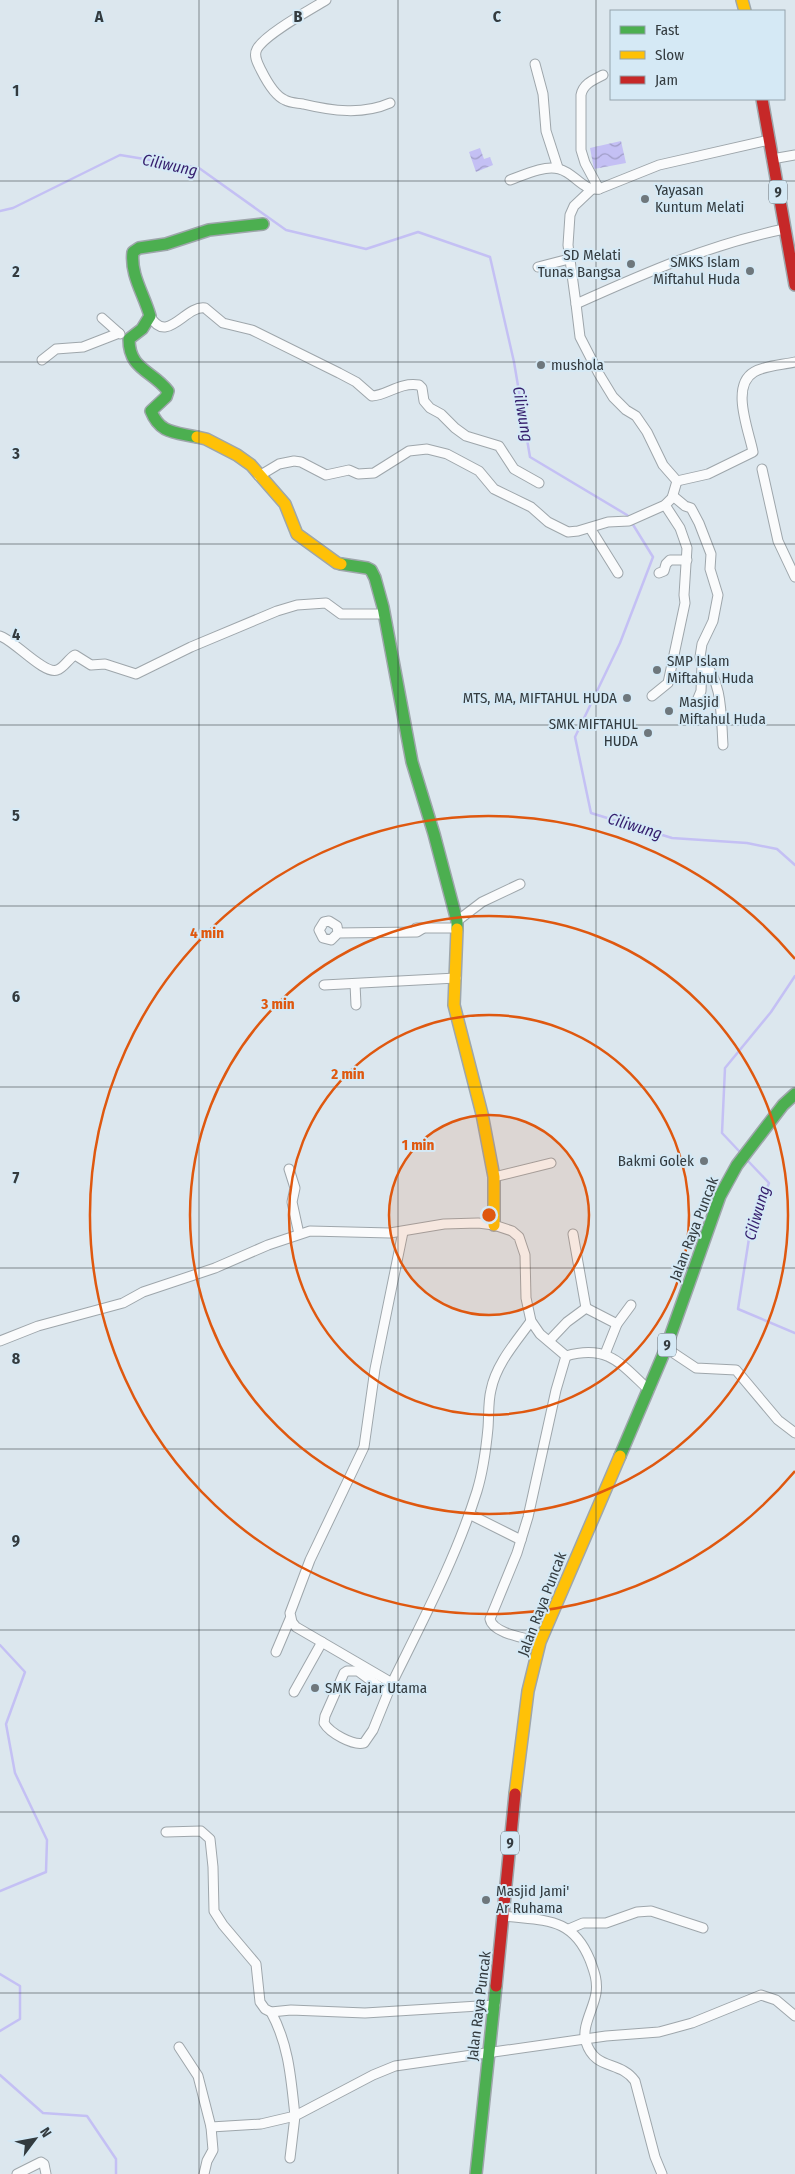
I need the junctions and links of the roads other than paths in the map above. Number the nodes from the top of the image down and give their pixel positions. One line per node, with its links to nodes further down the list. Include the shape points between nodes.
1 (326, 0): 5 (street, via 257,47 255,53 263,74 284,100 342,111 376,109)
2 (534, 64): 9 (street, via 543,94 546,131)
3 (603, 75): 11 (street, via 587,84 580,95 581,150)
4 (762, 100): 6 (main road, 9)
5 (390, 103)
6 (769, 140): 8 (main road, 9); 11 (street, via 659,166)
7 (795, 155): 8 (street)
8 (772, 159): 13 (main road, 9)
9 (558, 168): 10 (street); 11 (street, via 574,176 584,186)
10 (510, 180)
11 (596, 189): 14 (street, via 583,196 571,210)
12 (263, 224): 18 (main road, via 210,230 135,250 132,261 134,276)
13 (784, 230): 16 (main road, 9); 17 (street, via 743,238 651,270)
14 (569, 259): 15 (street); 17 (street)
15 (538, 267)
16 (795, 285)
17 (576, 304): 26 (street, via 580,337 599,374 613,397 636,416 663,465)
18 (150, 316): 21 (main road); 27 (street, via 160,326 172,326 194,309 204,308 223,323 252,330 339,372 372,396 399,386 420,385 424,401 430,408 466,436 499,446 514,469)
19 (102, 318): 20 (street)
20 (119, 333): 21 (street); 22 (street, via 83,347 56,349)
21 (129, 339): 25 (main road, via 129,351 137,365 159,380 168,391 166,398 151,411 156,424 221,447 250,465)
22 (42, 360)
23 (795, 362): 26 (street, via 755,372 744,385 742,406 753,452 708,474)
24 (762, 469): 34 (street, via 778,541)
25 (259, 476): 30 (street, via 279,464 294,461 326,475 348,470 358,474 374,473 408,451 427,449 448,454 479,471 494,489 531,507 559,528 568,532); 35 (main road, via 285,504 301,538 337,563 371,570 376,578)
26 (677, 481): 28 (street)
27 (539, 483)
28 (673, 496): 29 (street); 37 (street, via 691,508 699,523 711,554 710,569 718,595 713,621)
29 (665, 505): 30 (street, via 629,521 608,522); 31 (street, via 684,538)
30 (590, 528): 32 (street)
31 (687, 560): 33 (street, via 670,560 664,571); 38 (street, via 685,602 668,683)
32 (618, 573)
33 (659, 573)
34 (795, 577)
35 (384, 614): 36 (street, via 341,614 326,603 287,607 247,622 136,674 105,664 91,665 75,655 53,671); 42 (main road, via 412,762)
36 (0, 636)
37 (700, 656): 39 (street, via 701,691); 40 (street, via 710,667 716,686)
38 (652, 696)
39 (696, 703)
40 (723, 745)
41 (520, 884): 42 (street, via 482,902)
42 (457, 924): 43 (street, via 422,929); 44 (main road)
43 (338, 932)
44 (456, 978): 45 (street); 51 (main road, via 456,1016 482,1114)
45 (355, 984): 46 (street); 47 (street)
46 (324, 985)
47 (356, 1005)
48 (795, 1094): 62 (main road, Jalan Raya Puncak / 9, via 786,1101 737,1165 716,1204)
49 (551, 1163): 51 (street)
50 (289, 1169): 54 (street, via 295,1188 292,1202)
51 (494, 1177): 52 (main road)
52 (494, 1224): 53 (street, via 444,1224); 58 (street, via 512,1231 522,1242)
53 (403, 1232): 54 (street, via 326,1230); 69 (street, via 376,1360 366,1441 310,1560)
54 (299, 1234): 60 (street, via 143,1292 123,1303 38,1326)
55 (573, 1234): 57 (street)
56 (631, 1305): 59 (street)
57 (586, 1308): 59 (street); 61 (street)
58 (531, 1321): 61 (street); 67 (street, via 500,1365 493,1382 482,1468)
59 (617, 1324): 63 (street)
60 (0, 1341)
61 (549, 1341): 64 (street)
62 (666, 1348): 65 (main road, Jalan Raya Puncak / 9); 66 (street, via 696,1368 736,1370 778,1420)
63 (604, 1354): 64 (street, via 582,1352); 65 (street)
64 (566, 1356): 68 (street)
65 (648, 1390): 71 (main road, Jalan Raya Puncak / 9)
66 (795, 1433)
67 (469, 1514): 68 (street); 73 (street, via 450,1566)
68 (521, 1540): 71 (street, via 490,1622 500,1631)
69 (290, 1619): 70 (street, via 296,1627); 72 (street)
70 (322, 1642): 73 (street); 74 (street)
71 (540, 1642): 77 (main road, Jalan Raya Puncak / 9, via 529,1686 518,1766)
72 (276, 1652)
73 (392, 1683): 75 (street)
74 (294, 1692)
75 (388, 1693): 75 (street, via 373,1730 363,1744 356,1744 324,1723 347,1671 358,1672)
76 (166, 1832): 81 (street, via 202,1831 210,1839 214,1911 256,1964 261,2004)
77 (504, 1916): 79 (street, via 550,1921); 80 (main road, Jalan Raya Puncak / 9)
78 (703, 1928): 79 (street, via 651,1912 637,1912 606,1923 583,1923)
79 (569, 1929): 83 (street, via 588,1957 597,1983)
80 (495, 2005): 81 (street, via 365,2012); 85 (main road, Jalan Raya Puncak / 9)
81 (272, 2012): 86 (street, via 287,2052)
82 (795, 2016): 83 (street, via 776,2000 761,1996 672,2030)
83 (586, 2040): 85 (street); 93 (street, via 596,2059 630,2074 635,2080)
84 (179, 2047): 87 (street, via 198,2076)
85 (488, 2053): 86 (street, via 390,2067); 92 (main road, Jalan Raya Puncak / 9)
86 (294, 2116): 87 (street, via 261,2124); 88 (street)
87 (211, 2128): 91 (street, via 214,2150)
88 (290, 2158)
89 (16, 2174): 90 (street, via 41,2162)
90 (46, 2174)
91 (204, 2174)
92 (476, 2174)
93 (662, 2174)

